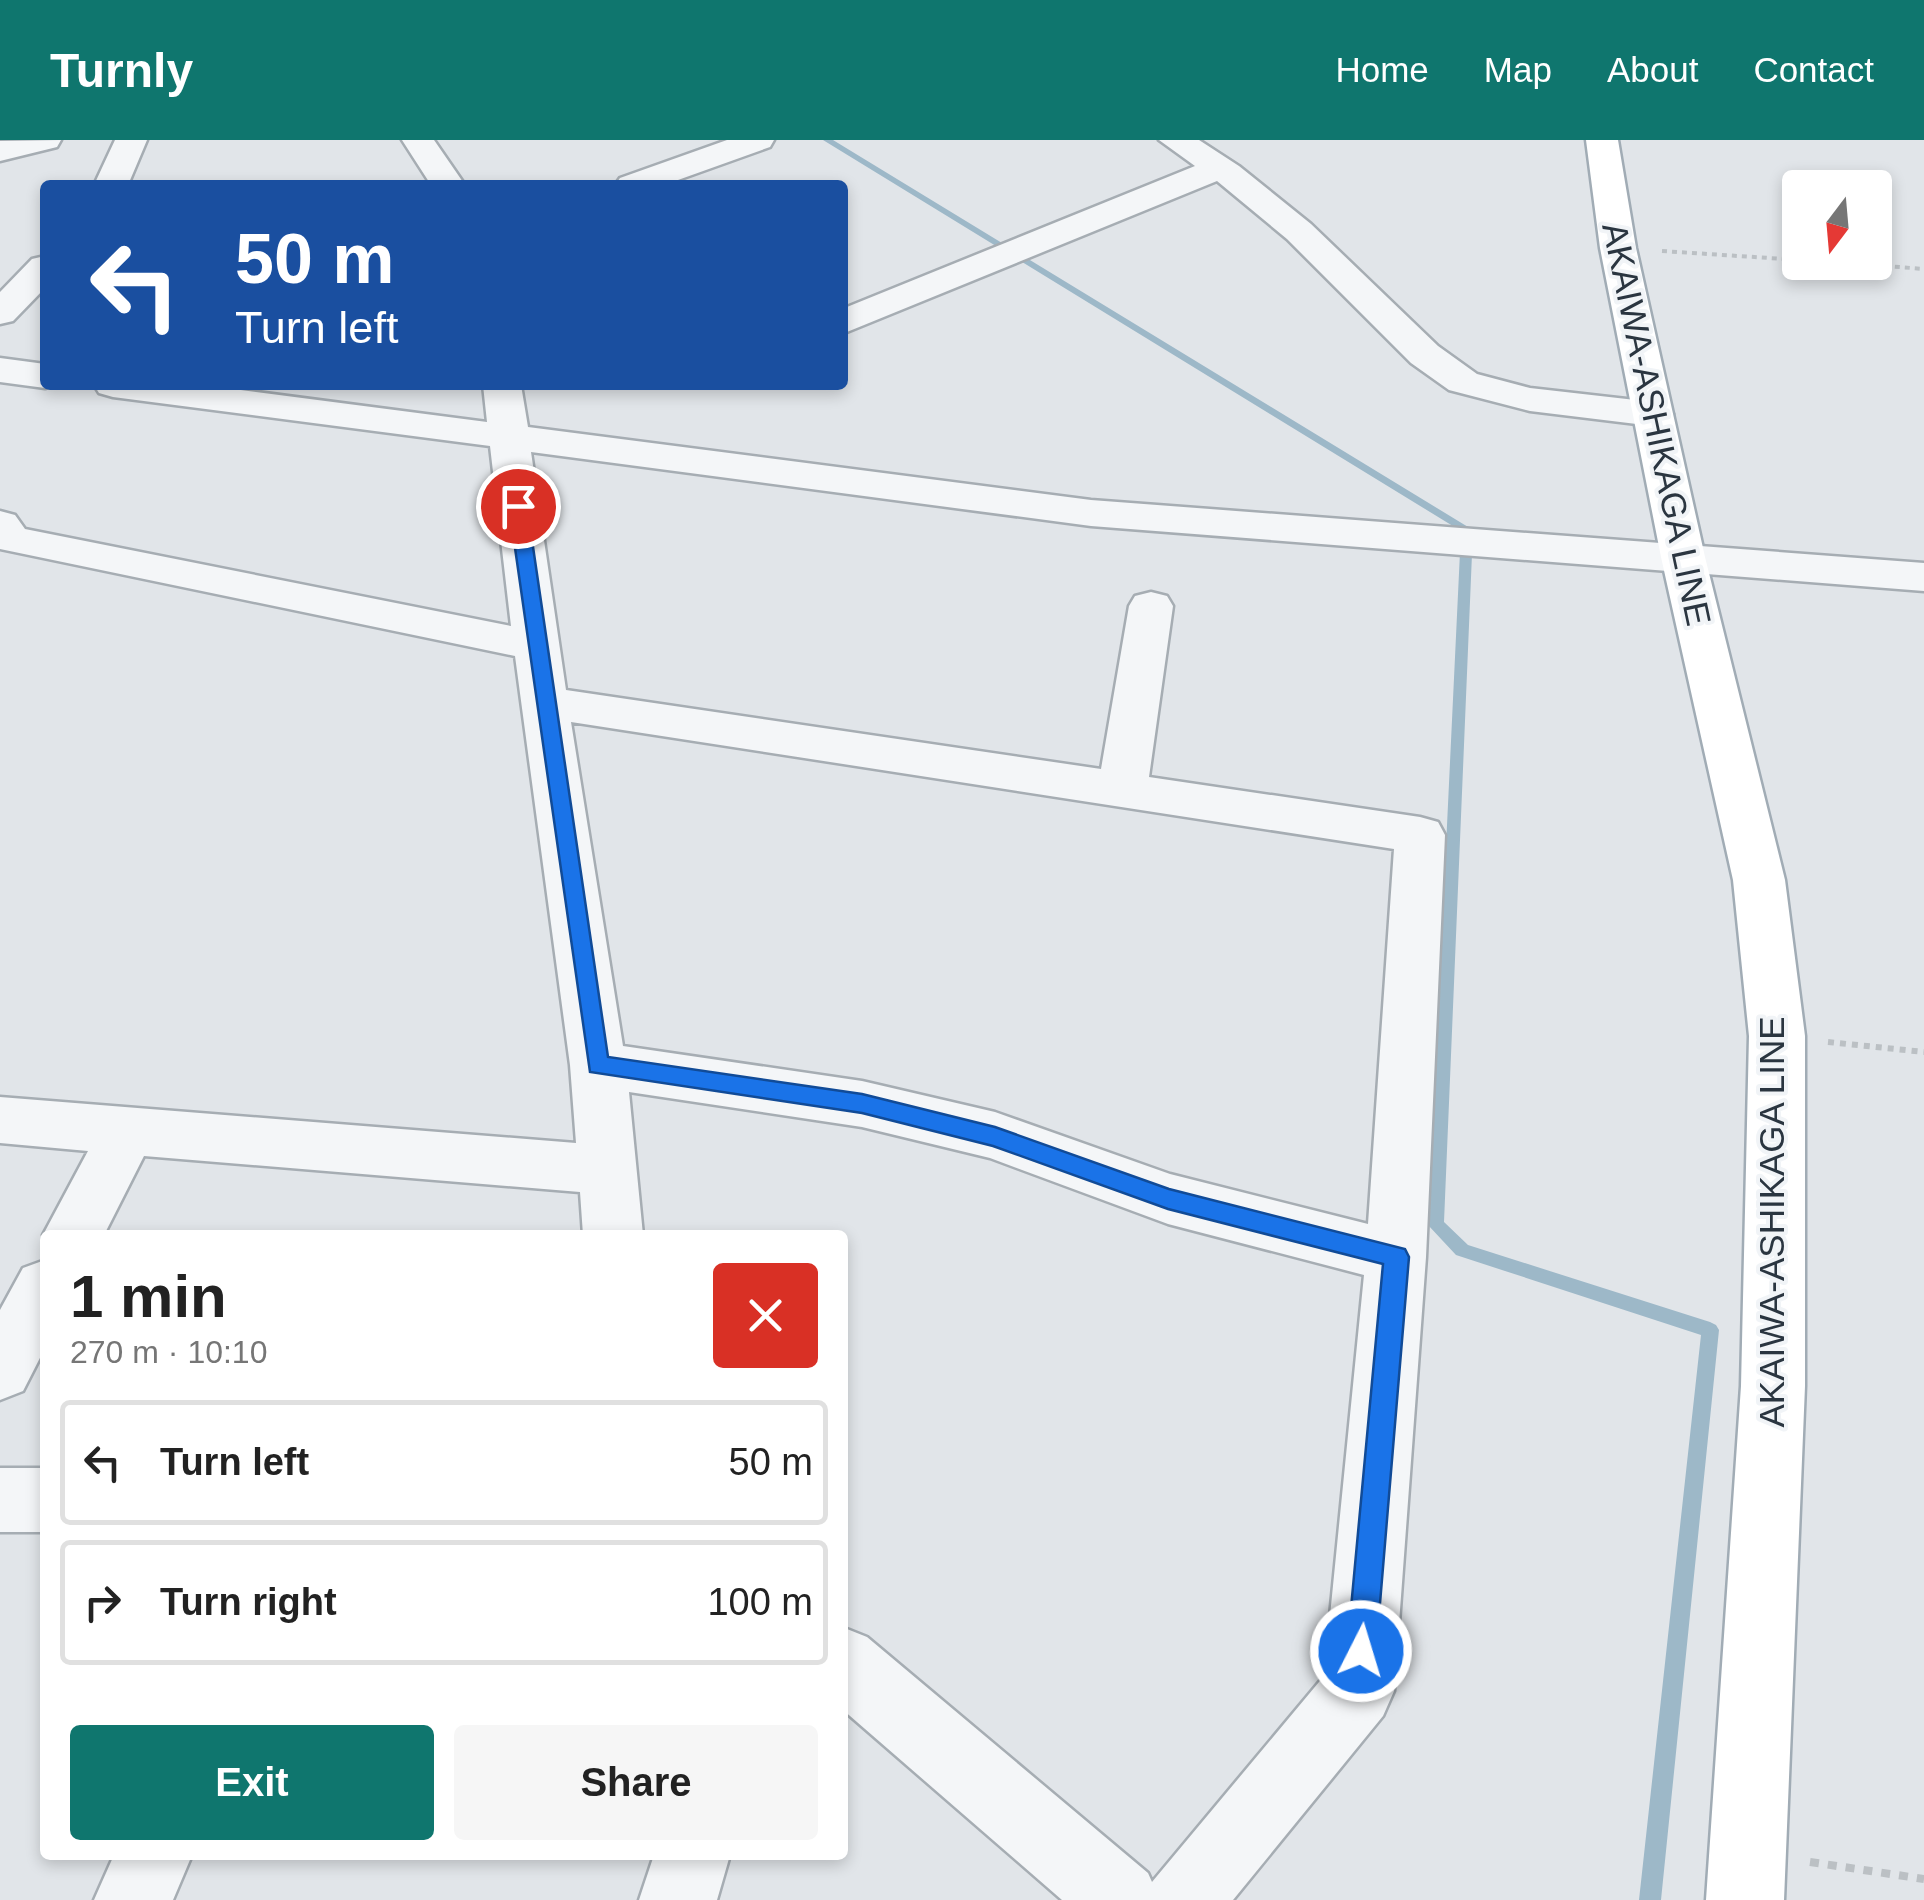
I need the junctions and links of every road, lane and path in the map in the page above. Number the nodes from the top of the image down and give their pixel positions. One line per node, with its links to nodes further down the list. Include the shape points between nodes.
1 (45, 140): 7 (street)
2 (130, 140): 9 (street)
3 (418, 140): 10 (street)
4 (758, 140): 11 (street)
5 (1175, 140): 8 (street)
6 (1602, 140): 12 (main road, AKAIWA-ASHIKAGA LINE)
7 (0, 151)
8 (1219, 168): 18 (street); 23 (street, via 1299,230 1461,382)
9 (113, 180)
10 (445, 180)
11 (646, 180)
12 (1618, 248): 13 (path); 23 (main road, AKAIWA-ASHIKAGA LINE)
13 (1782, 259)
14 (1892, 266): 15 (path)
15 (1924, 268)
16 (40, 272): 17 (street)
17 (0, 313)
18 (848, 322)
19 (0, 370): 20 (street)
20 (40, 375)
21 (153, 390): 24 (street)
22 (503, 390): 24 (street)
23 (1652, 414): 26 (main road, AKAIWA-ASHIKAGA LINE)
24 (509, 436): 26 (street, via 1090,513); 29 (street)
25 (0, 524): 29 (street, via 10,538)
26 (1683, 557): 27 (street); 32 (main road, AKAIWA-ASHIKAGA LINE, via 1758,880)
27 (1924, 578)
28 (1150, 606): 31 (street)
29 (536, 646): 30 (street)
30 (544, 702): 31 (street); 34 (street)
31 (1122, 790): 40 (street, via 1420,835)
32 (1777, 1036): 33 (path); 48 (main road, AKAIWA-ASHIKAGA LINE, via 1773,1386)
33 (1924, 1052)
34 (598, 1065): 37 (street); 40 (street, via 862,1104 995,1136 1168,1199)
35 (0, 1120): 36 (street)
36 (129, 1129): 37 (street); 38 (street)
37 (606, 1170): 39 (street)
38 (75, 1230)
39 (612, 1230)
40 (1396, 1257): 53 (street, via 1358,1691)
41 (40, 1296): 42 (street)
42 (0, 1371)
43 (0, 1500): 44 (street)
44 (40, 1500)
45 (848, 1667): 52 (street)
46 (152, 1860): 50 (street)
47 (690, 1860): 51 (street)
48 (1747, 1876): 49 (path)
49 (1924, 1878)
50 (133, 1900)
51 (678, 1900)
52 (1121, 1900)
53 (1182, 1900)

